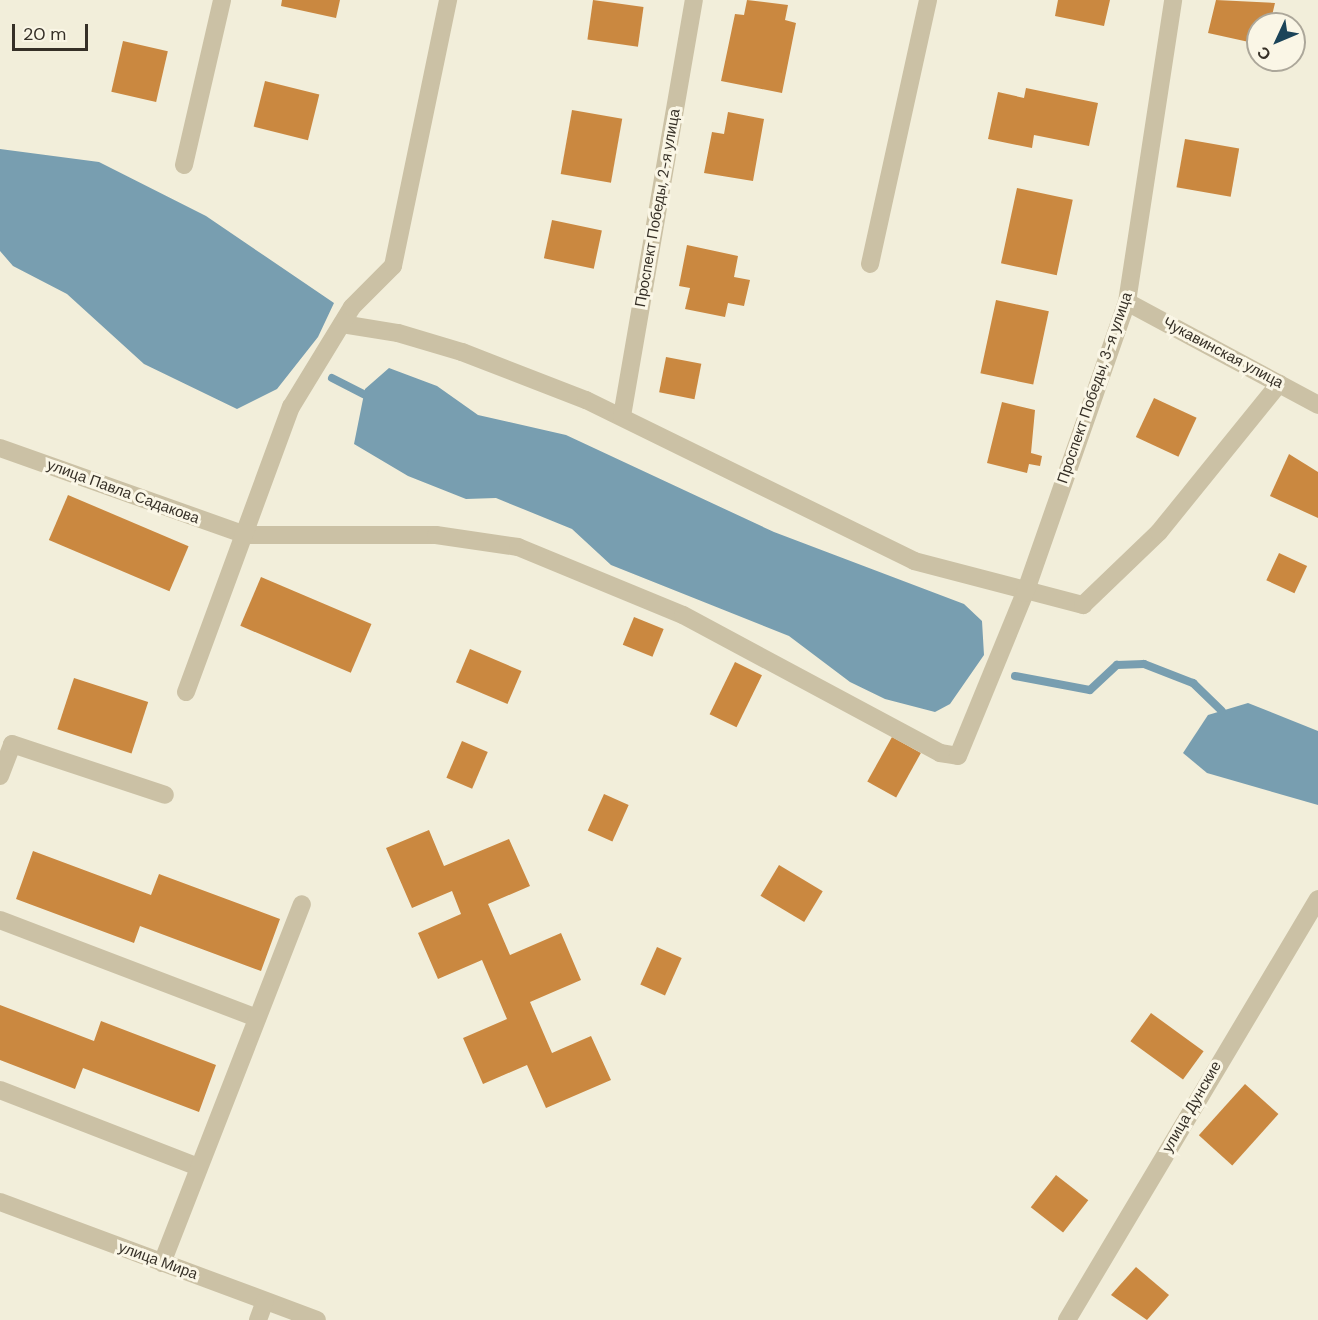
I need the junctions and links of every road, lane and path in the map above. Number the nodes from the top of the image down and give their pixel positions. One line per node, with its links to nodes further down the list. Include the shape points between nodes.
1 (222, 0): 6 (street)
2 (448, 0): 9 (street, via 393,266 368,286)
3 (694, 0): 12 (street, Проспект Победы, 2-я улица)
4 (928, 0): 7 (street)
5 (1173, 0): 8 (street, Проспект Победы, 3-я улица)
6 (184, 165)
7 (870, 264)
8 (1127, 302): 10 (street, Чукавинская улица); 15 (street, Проспект Победы, 3-я улица)
9 (342, 324): 12 (street, via 398,333 462,352); 14 (street, via 274,444)
10 (1279, 384): 11 (street, Чукавинская улица); 15 (street, via 1160,532 1083,605)
11 (1318, 405)
12 (622, 416): 15 (street, via 914,561)
13 (0, 448): 14 (street, улица Павла Садакова)
14 (246, 535): 15 (street, Проспект Победы, 3-я улица, via 436,535 518,547 683,615 940,753 958,756); 16 (street)
15 (1025, 593)
16 (186, 692)
17 (0, 776): 18 (street, via 12,744)
18 (165, 795)
19 (1318, 900): 30 (street, улица Дунские)
20 (302, 904): 22 (street)
21 (0, 920): 22 (street)
22 (257, 1018): 24 (street)
23 (0, 1090): 24 (street)
24 (200, 1167): 26 (street)
25 (0, 1202): 26 (street, улица Мира)
26 (162, 1263): 27 (street, улица Мира)
27 (265, 1301): 28 (street); 29 (street, улица Мира)
28 (258, 1320)
29 (316, 1320)
30 (1067, 1320)

